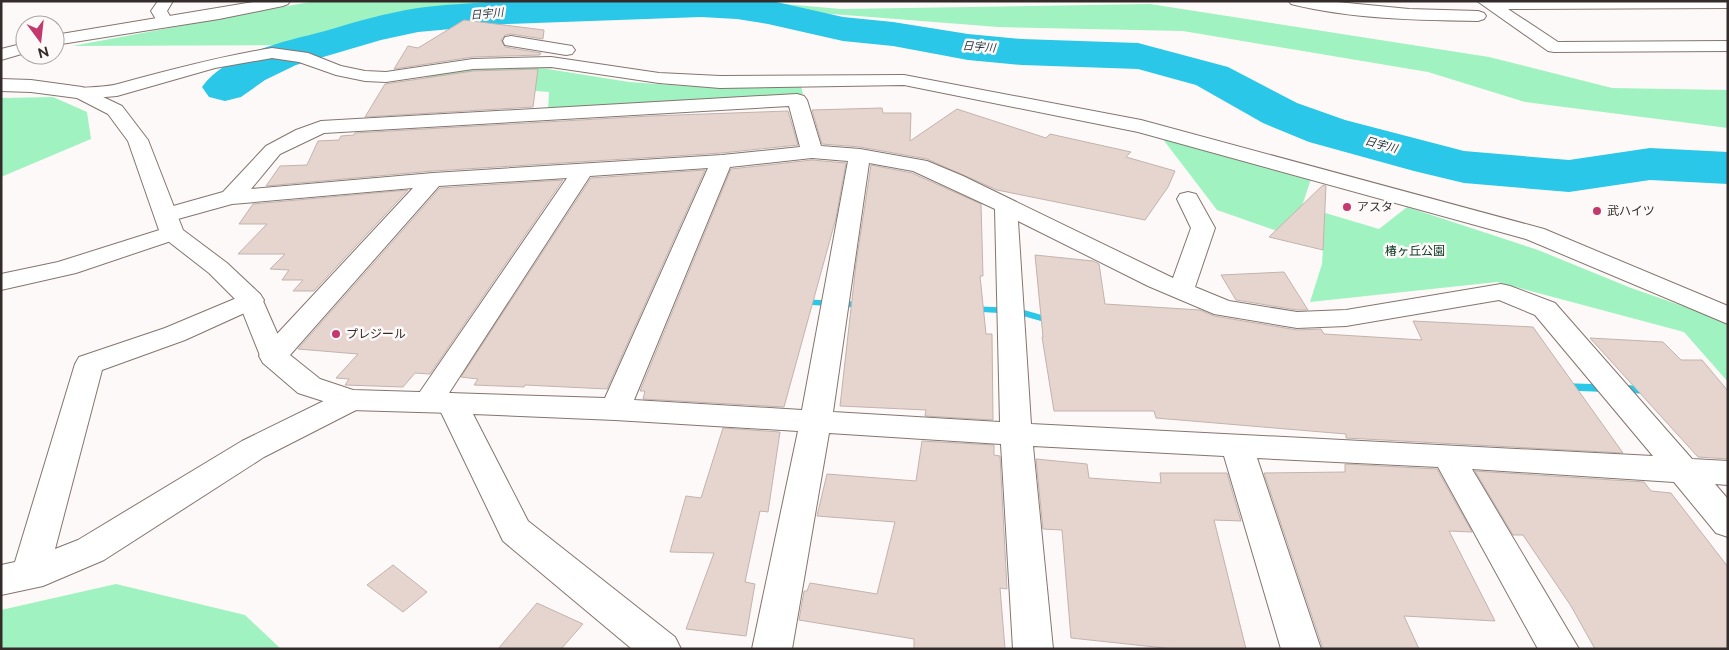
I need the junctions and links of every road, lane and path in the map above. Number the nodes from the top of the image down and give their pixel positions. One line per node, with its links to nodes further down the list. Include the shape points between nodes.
1 (166, 1): 8 (street, via 159,11)
2 (283, 1): 8 (street)
3 (1296, 1): 7 (street)
4 (1387, 1): 7 (street)
5 (1728, 3): 6 (street)
6 (1484, 7): 7 (street); 11 (street, via 1554,47)
7 (1397, 14)
8 (166, 23): 9 (street)
9 (65, 38)
10 (510, 41): 14 (street, via 558,48 592,58)
11 (1728, 46)
12 (15, 51): 13 (street)
13 (1, 55)
14 (599, 68): 15 (street, via 659,78 720,82); 17 (street, via 551,62 472,64 386,77 336,70 302,57 272,53 216,63 117,90)
15 (904, 80): 18 (street, via 912,88); 31 (street, via 1140,126 1535,234)
16 (1, 85): 17 (street)
17 (82, 93): 27 (street, via 115,110 138,140)
18 (1012, 118)
19 (812, 152): 20 (street); 21 (street); 24 (street, via 796,100 322,128 273,150)
20 (860, 155): 26 (street, via 919,166); 36 (street)
21 (722, 161): 22 (street); 35 (street)
22 (583, 170): 23 (street); 34 (street, via 501,291)
23 (433, 180): 24 (street); 32 (street)
24 (231, 197): 27 (street)
25 (1188, 199): 29 (street, via 1204,228)
26 (1006, 206): 29 (street); 37 (street)
27 (170, 224): 28 (street, via 106,256 39,276); 30 (street)
28 (1, 282)
29 (1182, 291): 40 (street, via 1223,308 1297,320 1346,318 1501,292 1545,309)
30 (251, 300): 32 (street); 43 (street, via 175,334 89,364)
31 (1728, 316)
32 (273, 356): 33 (street, via 310,386)
33 (351, 400): 34 (street); 43 (street, via 253,449 91,550)
34 (440, 402): 35 (street); 44 (street, via 515,532)
35 (614, 409): 36 (street)
36 (816, 421): 37 (street); 45 (street)
37 (1016, 434): 38 (street); 46 (street)
38 (1236, 445): 39 (street); 47 (street)
39 (1448, 456): 40 (street); 48 (street)
40 (1684, 472): 41 (street); 42 (street)
41 (1728, 474)
42 (1728, 524)
43 (16, 577)
44 (661, 649)
45 (772, 649)
46 (1033, 649)
47 (1301, 649)
48 (1559, 649)

